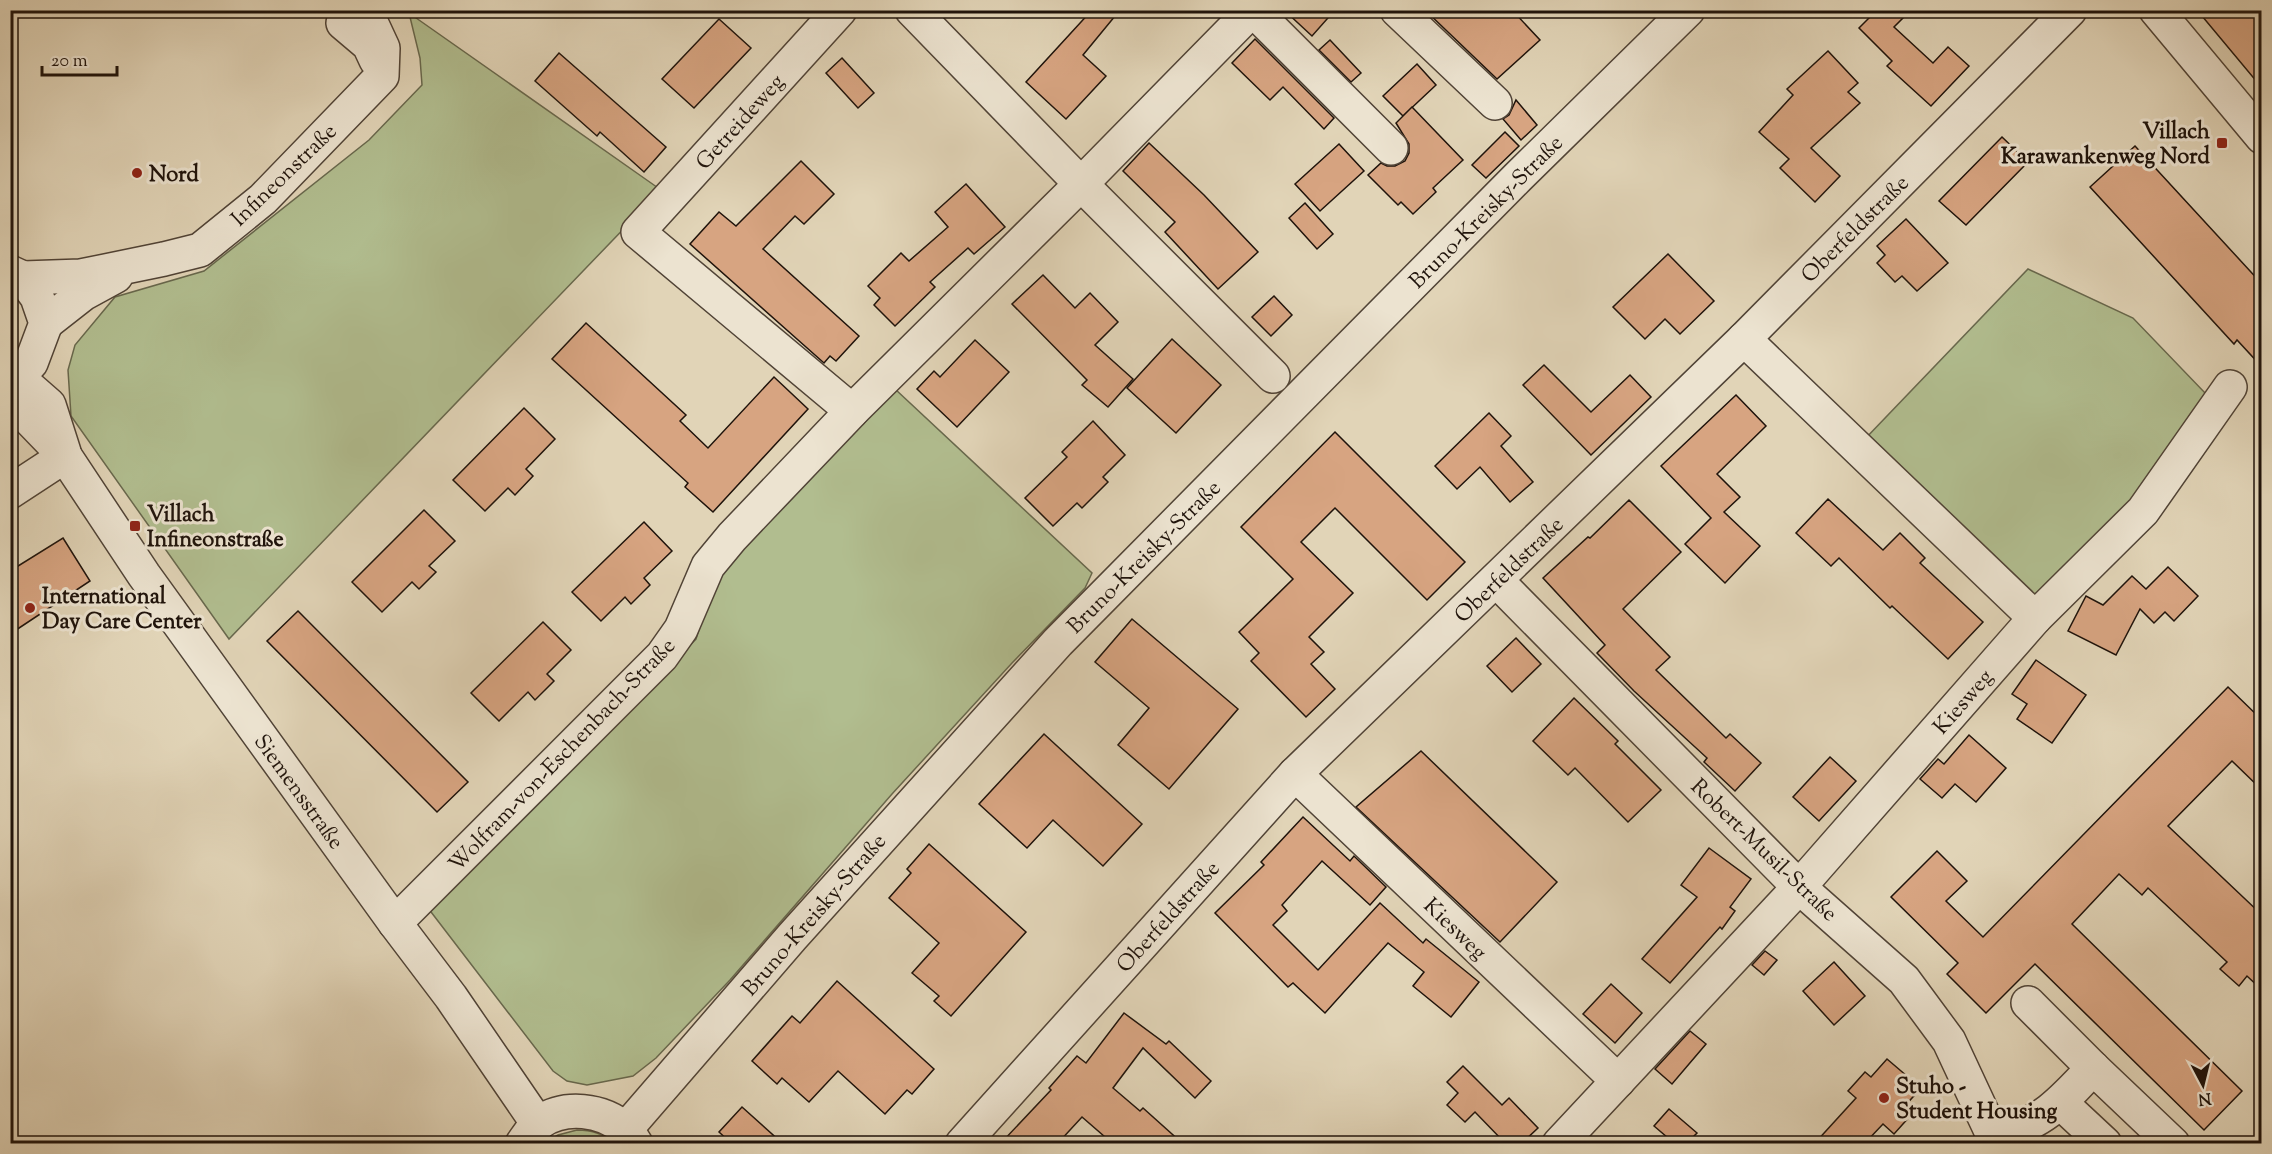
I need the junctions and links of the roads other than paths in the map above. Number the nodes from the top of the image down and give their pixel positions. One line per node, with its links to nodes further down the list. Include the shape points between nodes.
1 (840, 10): 20 (street, Getreideweg, via 638,232)
2 (912, 10): 12 (street)
3 (1252, 10): 11 (street); 12 (street, Wolfram-von-Eschenbach-Straße)
4 (1397, 10): 9 (street)
5 (1688, 10): 33 (street, Bruno-Kreisky-Straße, via 1058,642 800,928)
6 (2070, 10): 16 (street, Oberfeldstraße)
7 (2156, 10): 10 (street)
8 (357, 21): 13 (street, Infineonstraße, via 383,48 382,76 263,199 200,249)
9 (1495, 103)
10 (2262, 137)
11 (1391, 148)
12 (1081, 184): 17 (street); 20 (street, Wolfram-von-Eschenbach-Straße)
13 (139, 263): 14 (street, Infineonstraße, via 81,276); 15 (street, Infineonstraße, via 83,294)
14 (17, 275): 15 (street, via 37,297)
15 (46, 323): 18 (street, Siemensstraße, via 31,363)
16 (1744, 339): 23 (street, Oberfeldstraße); 24 (street)
17 (1273, 376)
18 (13, 386): 21 (street, Siemensstraße, via 49,405)
19 (2230, 387): 24 (street, Kiesweg, via 2143,511)
20 (852, 411): 27 (street, Wolfram-von-Eschenbach-Straße, via 708,566 681,629 662,656)
21 (65, 456): 22 (street); 27 (street, Siemensstraße, via 144,575)
22 (10, 492)
23 (1496, 580): 25 (street, Oberfeldstraße); 26 (street, Robert-Musil-Straße)
24 (2035, 618): 26 (street, Kiesweg)
25 (1295, 774): 30 (street, Kiesweg); 35 (street, Oberfeldstraße)
26 (1799, 887): 30 (street, Kiesweg); 34 (street, Robert-Musil-Straße, via 1904,980 1949,1041)
27 (395, 923): 32 (street, Siemensstraße, via 451,997)
28 (2028, 1003): 29 (street)
29 (2093, 1068): 31 (street); 38 (street)
30 (1618, 1081): 36 (street, Kiesweg)
31 (2061, 1103): 34 (street); 37 (street)
32 (530, 1133): 33 (street, Bruno-Kreisky-Straße, via 549,1118 591,1112 613,1121)
33 (631, 1136)
34 (1995, 1140)
35 (962, 1143)
36 (1559, 1143)
37 (2106, 1143)
38 (2173, 1143)

